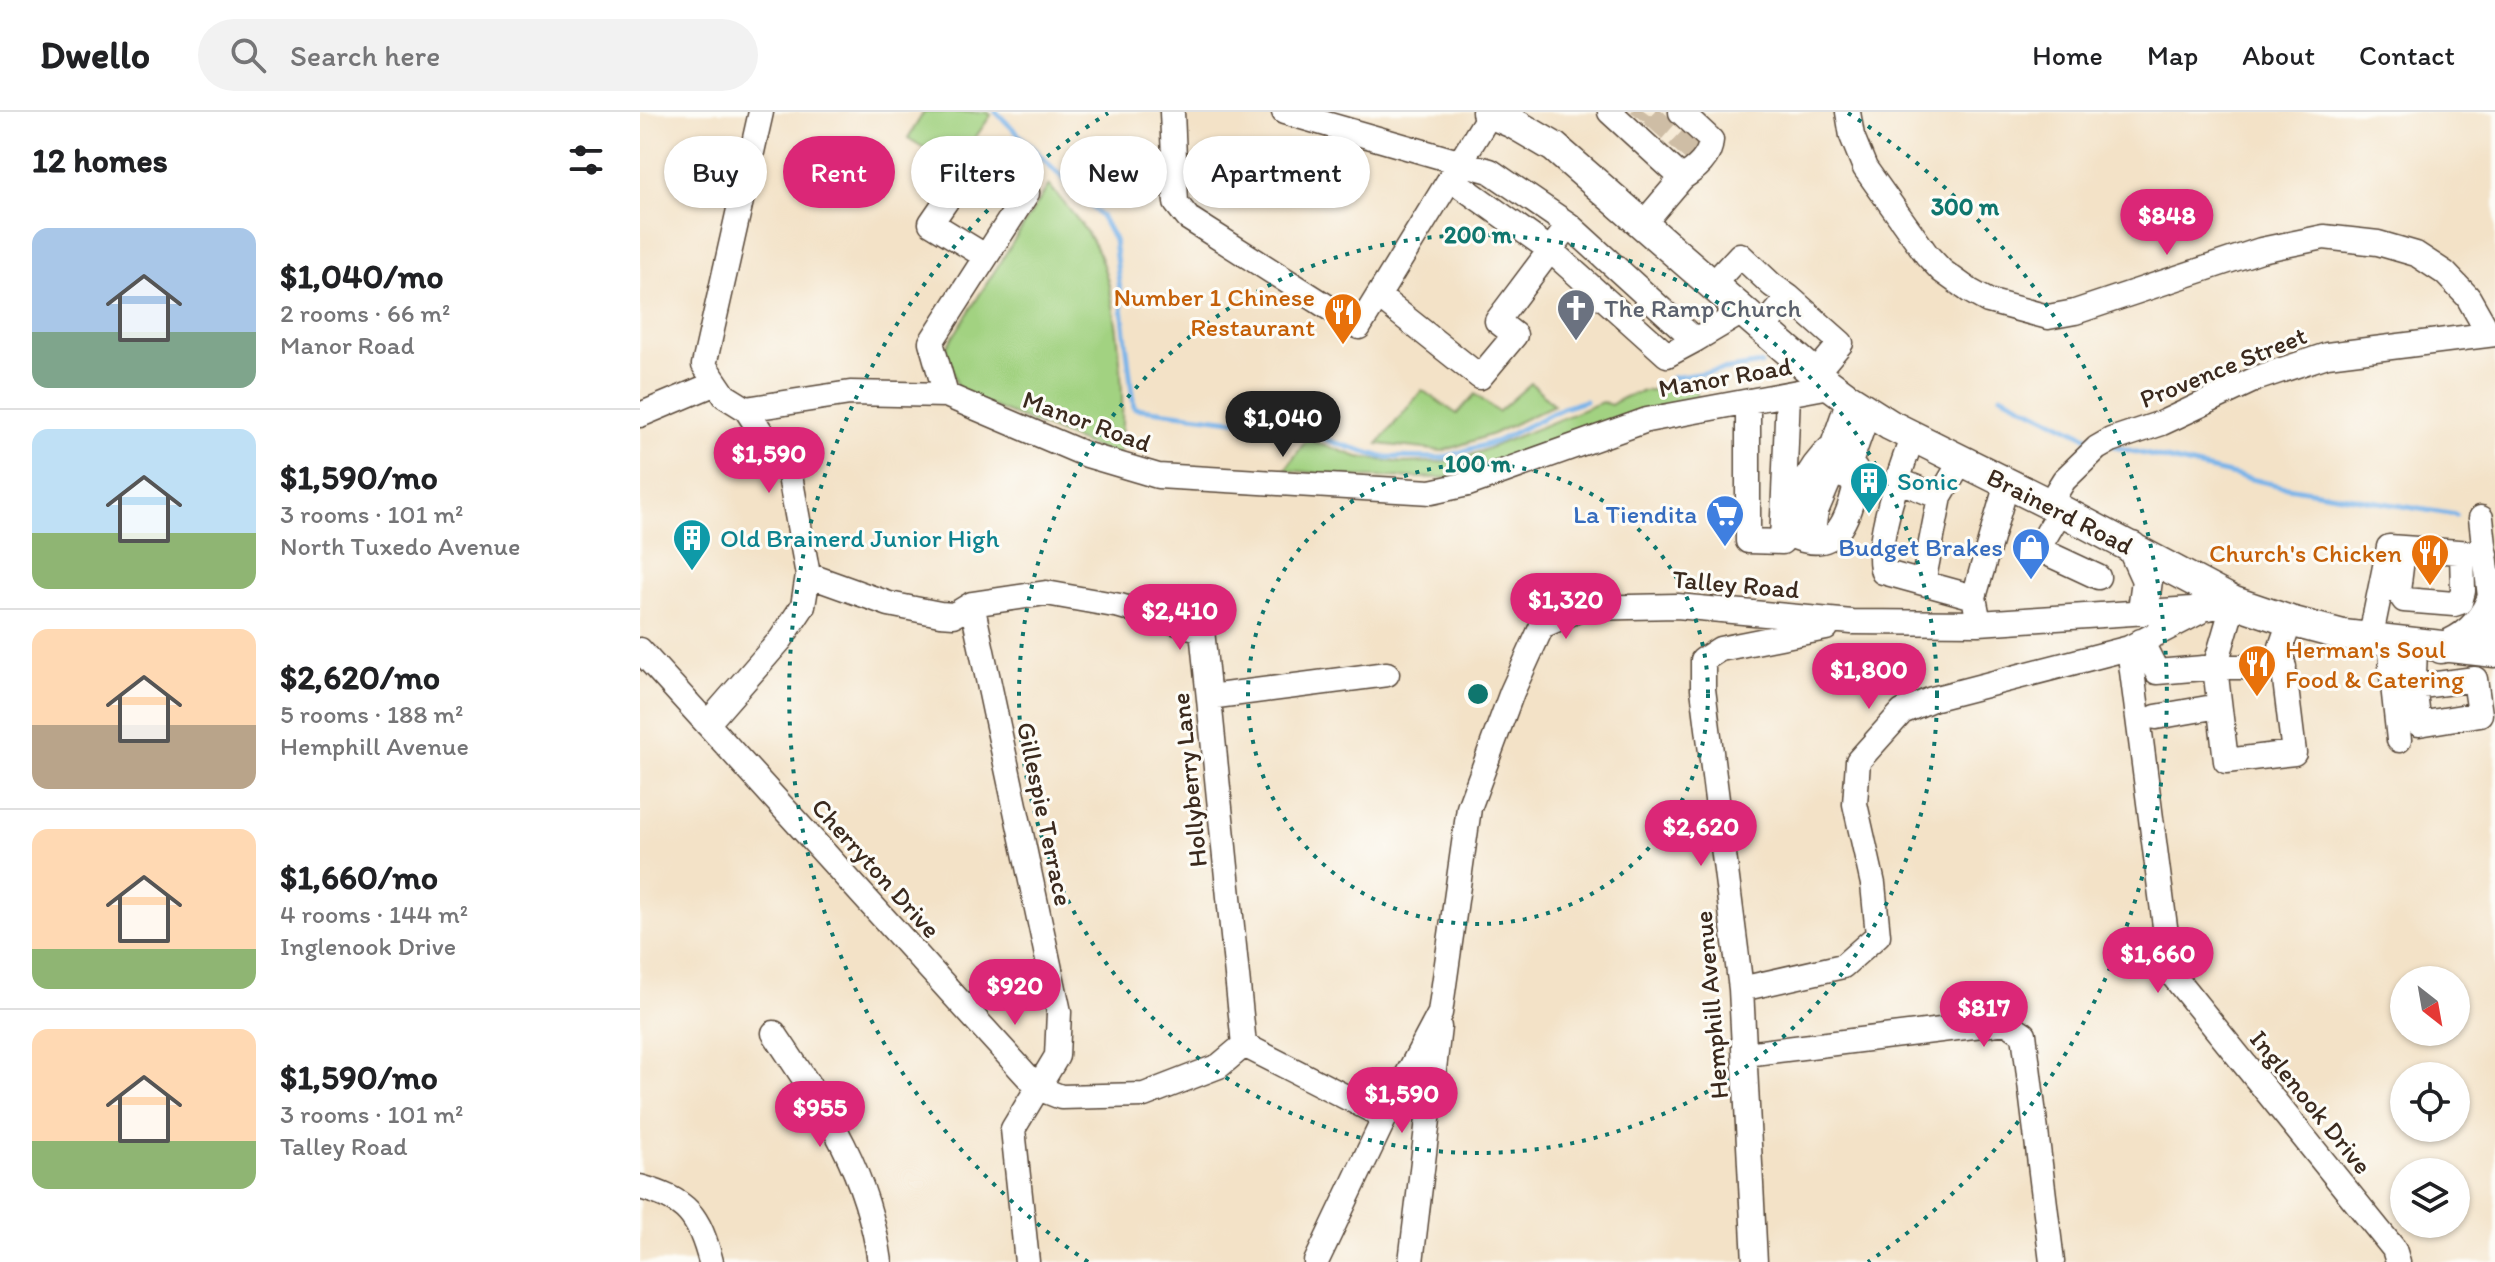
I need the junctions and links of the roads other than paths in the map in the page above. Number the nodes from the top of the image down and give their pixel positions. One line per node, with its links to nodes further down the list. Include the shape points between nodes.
1 (761, 112): 18 (street, via 704,365)
2 (1172, 112): 13 (street, via 1176,203 1188,218 1359,327)
3 (1284, 112): 7 (street)
4 (1848, 112): 16 (street, via 1865,168 1927,255 1956,282 1988,301 2048,317 2075,312 2261,250 2324,237 2416,254 2468,297)
5 (1490, 113): 7 (street); 8 (main road, Brainerd Road, via 1554,147)
6 (1660, 132): 8 (street)
7 (1456, 171): 9 (street, via 1490,171); 10 (street); 13 (street)
8 (1643, 224): 12 (main road, Brainerd Road)
9 (1569, 225): 10 (street); 17 (street)
10 (1549, 249): 13 (street, via 1497,321 1515,335 1480,377); 17 (street, via 1667,355)
11 (985, 256): 21 (street, via 931,342)
12 (1713, 284): 14 (street, via 1740,255); 15 (main road, Brainerd Road)
13 (1378, 296)
14 (1789, 297): 15 (street); 19 (street, via 1841,343)
15 (1753, 320): 17 (street); 19 (main road, Brainerd Road)
16 (2492, 334): 30 (street, Provence Street, via 2327,355 2258,378 2104,444 2064,480)
17 (1695, 340)
18 (716, 383): 23 (street); 24 (street)
19 (1840, 393): 19 (street, via 1833,445 1836,464 1813,530 1823,540 1850,463); 20 (street, Manor Road); 25 (main road, Brainerd Road)
20 (1788, 394): 22 (street, Manor Road); 22 (street, via 1782,542 1748,541)
21 (946, 395): 22 (street, Manor Road, via 1087,455 1158,476 1431,492 1468,484 1647,420); 23 (street, Manor Road, via 850,393)
22 (1748, 402)
23 (746, 409): 35 (street, via 790,476)
24 (640, 415)
25 (1913, 436): 26 (main road, Brainerd Road); 27 (street)
26 (1962, 460): 28 (main road, Brainerd Road); 29 (street)
27 (1897, 480): 29 (street); 37 (street, via 1880,563 1883,572)
28 (2007, 483): 30 (main road, Brainerd Road); 38 (street)
29 (1940, 497): 37 (street)
30 (2055, 507): 32 (main road, Brainerd Road); 36 (street, Provence Street, via 2038,549)
31 (2486, 523): 34 (street)
32 (2132, 547): 41 (main road, Brainerd Road); 42 (main road, via 2147,580)
33 (2403, 548): 34 (street); 34 (street, via 2398,591 2404,600 2432,603 2460,602); 48 (street, via 2389,547)
34 (2474, 554): 39 (street)
35 (808, 575): 40 (street, Hollyberry Lane, via 889,604 940,614 954,615); 58 (street, via 803,606 781,639)
36 (2098, 577)
37 (1923, 583): 38 (street)
38 (1974, 597): 45 (street)
39 (2491, 602): 46 (street); 48 (main road, via 2473,630 2453,644)
40 (972, 604): 55 (street, Hollyberry Lane, via 1046,593 1120,606 1202,630); 65 (street, Gillespie Terrace, via 1059,1012 1057,1056)
41 (2221, 605): 42 (street, Talley Road); 43 (main road, Brainerd Road); 47 (street); 51 (street)
42 (2143, 610): 45 (street, Talley Road)
43 (2290, 621): 48 (main road, Brainerd Road); 52 (street, via 2281,647)
44 (1852, 622): 45 (street, Talley Road); 60 (street, Hemphill Avenue, via 1720,649 1703,660); 61 (street, Talley Road, via 1677,606 1583,608 1542,626 1469,808)
45 (1979, 623)
46 (2495, 641)
47 (2135, 644): 51 (street, via 2157,672); 60 (street, via 1932,699 1902,712 1858,761 1855,804 1878,935 1843,966); 75 (street, Inglenook Drive, via 2171,973 2394,1249)
48 (2405, 644): 50 (main road, Brainerd Road); 54 (street); 59 (street, via 2391,667)
49 (640, 650): 58 (street, Cherryton Drive)
50 (2495, 652)
51 (2215, 667): 52 (street); 56 (street)
52 (2284, 667): 56 (street, via 2294,753 2226,761)
53 (1387, 674): 55 (street)
54 (2414, 687)
55 (1209, 697): 63 (street, Hollyberry Lane)
56 (2219, 706): 57 (street)
57 (2156, 717)
58 (707, 724): 65 (street, Cherryton Drive)
59 (2399, 740)
60 (1741, 989): 64 (street, Hemphill Avenue)
61 (1440, 1013): 66 (street, Talley Road); 72 (street, Talley Road)
62 (774, 1033): 69 (street, via 833,1121 856,1169 874,1222)
63 (1244, 1045): 65 (street, via 1219,1066 1144,1095 1061,1097); 66 (street)
64 (1746, 1054): 73 (street, Hemphill Avenue); 74 (street, via 2006,1022 2024,1034)
65 (1038, 1088): 70 (street, Gillespie Terrace, via 1013,1129)
66 (1385, 1117): 71 (street, Talley Road)
67 (640, 1187): 68 (street, via 682,1204 703,1231)
68 (711, 1262)
69 (880, 1262)
70 (1027, 1262)
71 (1316, 1262)
72 (1411, 1262)
73 (1755, 1262)
74 (2052, 1262)
75 (2398, 1262)

